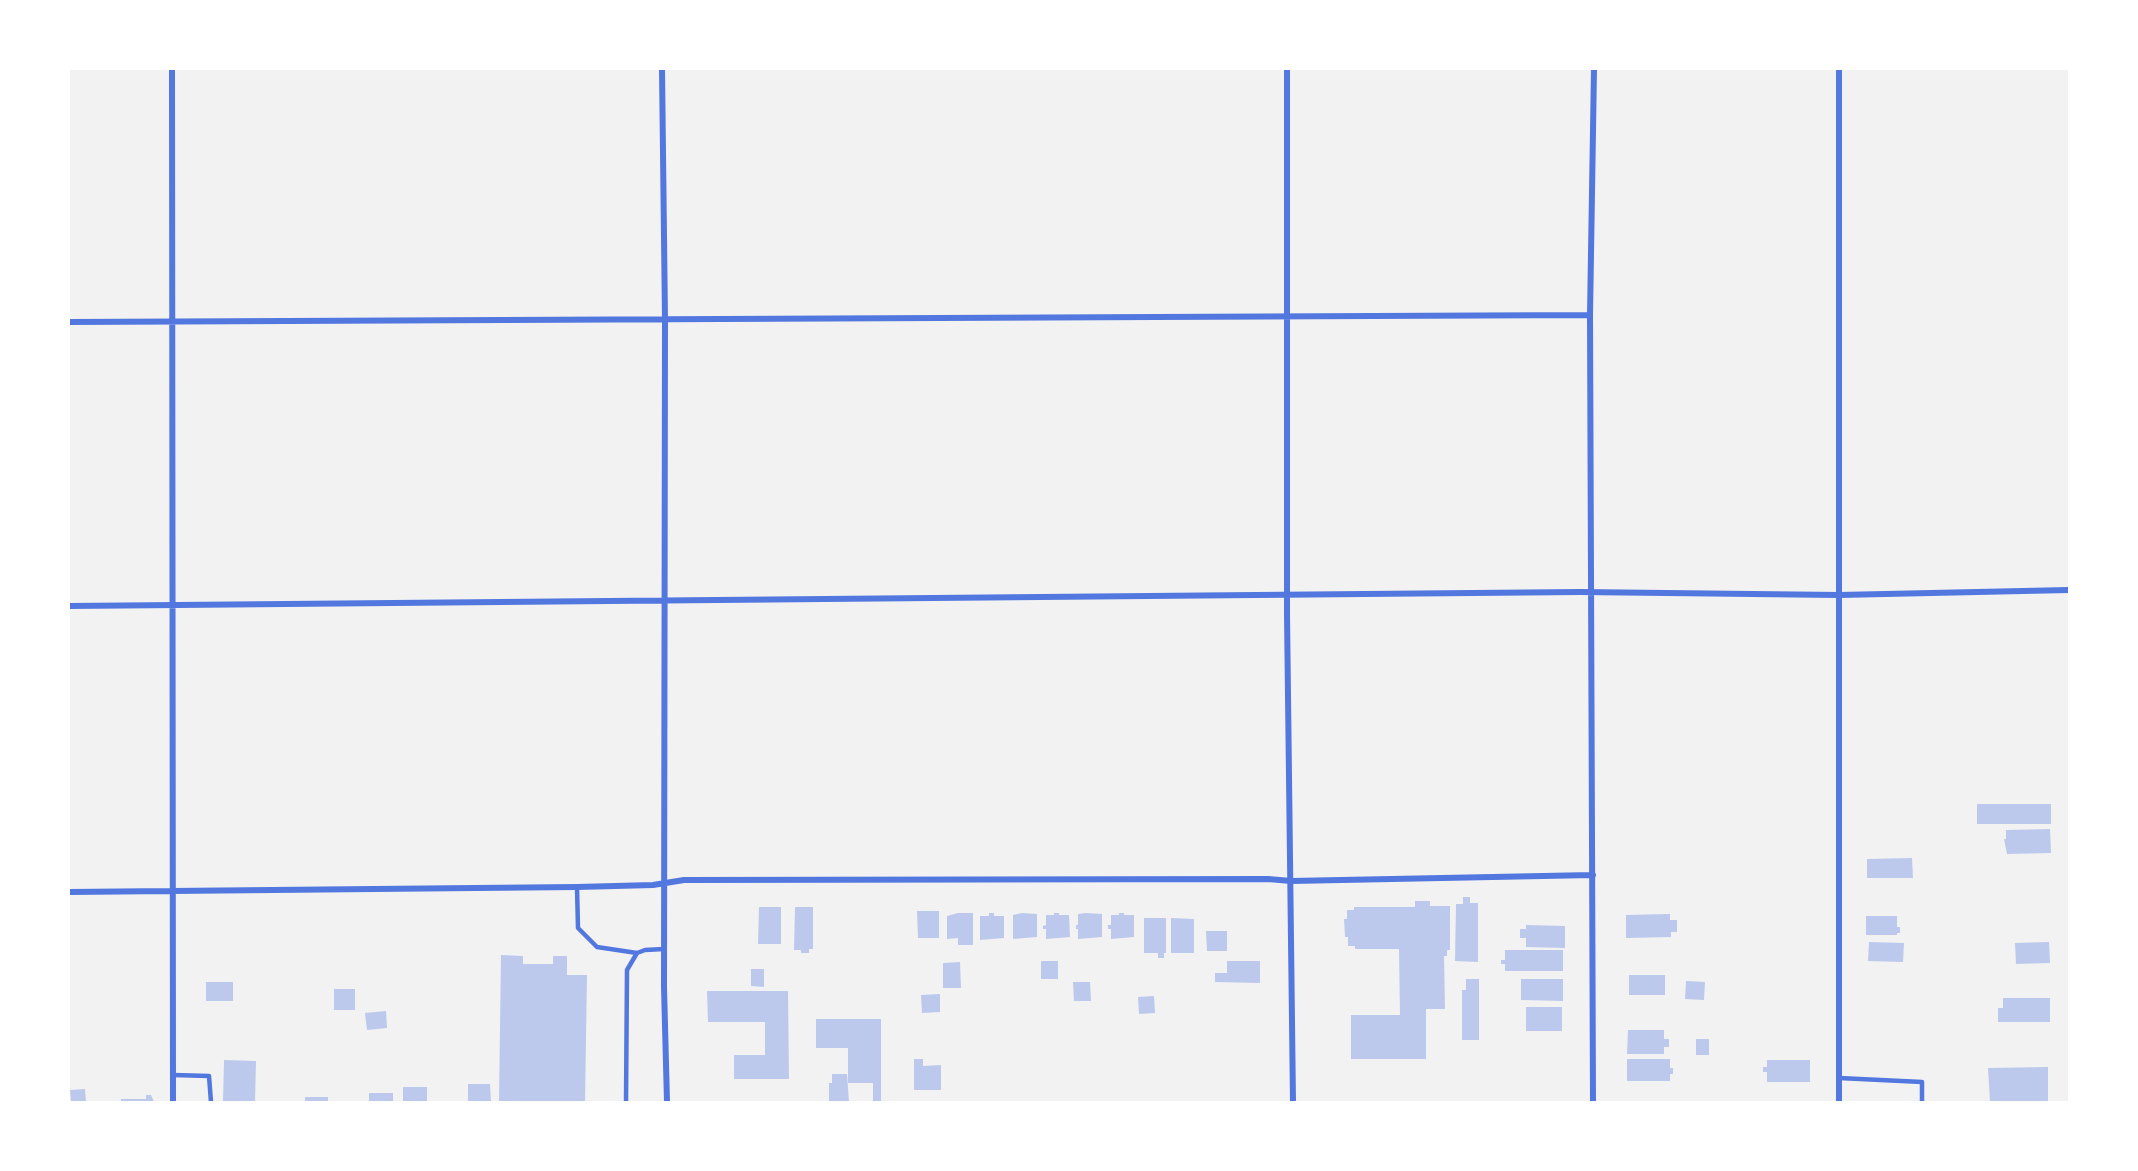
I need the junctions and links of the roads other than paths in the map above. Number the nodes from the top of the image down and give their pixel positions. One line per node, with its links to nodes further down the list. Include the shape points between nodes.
1 (172, 69): 9 (street)
2 (662, 69): 8 (street)
3 (1287, 69): 6 (street)
4 (1594, 69): 7 (street)
5 (1839, 69): 14 (street)
6 (1287, 315): 7 (street); 8 (street); 13 (street)
7 (1590, 315): 12 (street)
8 (665, 320): 9 (street); 15 (street)
9 (173, 321): 10 (street); 17 (street)
10 (69, 322)
11 (2069, 590): 14 (street)
12 (1593, 592): 13 (street); 14 (street); 18 (street)
13 (1287, 595): 15 (street); 19 (street)
14 (1839, 595): 27 (street)
15 (665, 600): 17 (street); 20 (street)
16 (69, 606): 17 (street)
17 (173, 606): 22 (street)
18 (1593, 875): 19 (street); 33 (street)
19 (1291, 880): 20 (street); 32 (street)
20 (665, 883): 21 (street); 24 (street)
21 (577, 887): 22 (street); 25 (lane, via 578,928 597,948)
22 (173, 891): 23 (street); 26 (street)
23 (69, 892)
24 (664, 949): 25 (lane); 31 (street)
25 (637, 953): 30 (lane, via 627,970)
26 (173, 1076): 28 (street); 29 (lane, via 209,1076)
27 (1839, 1077): 34 (street); 35 (lane, via 1922,1082)
28 (173, 1102)
29 (211, 1102)
30 (626, 1102)
31 (667, 1102)
32 (1293, 1102)
33 (1593, 1102)
34 (1839, 1102)
35 (1922, 1102)

